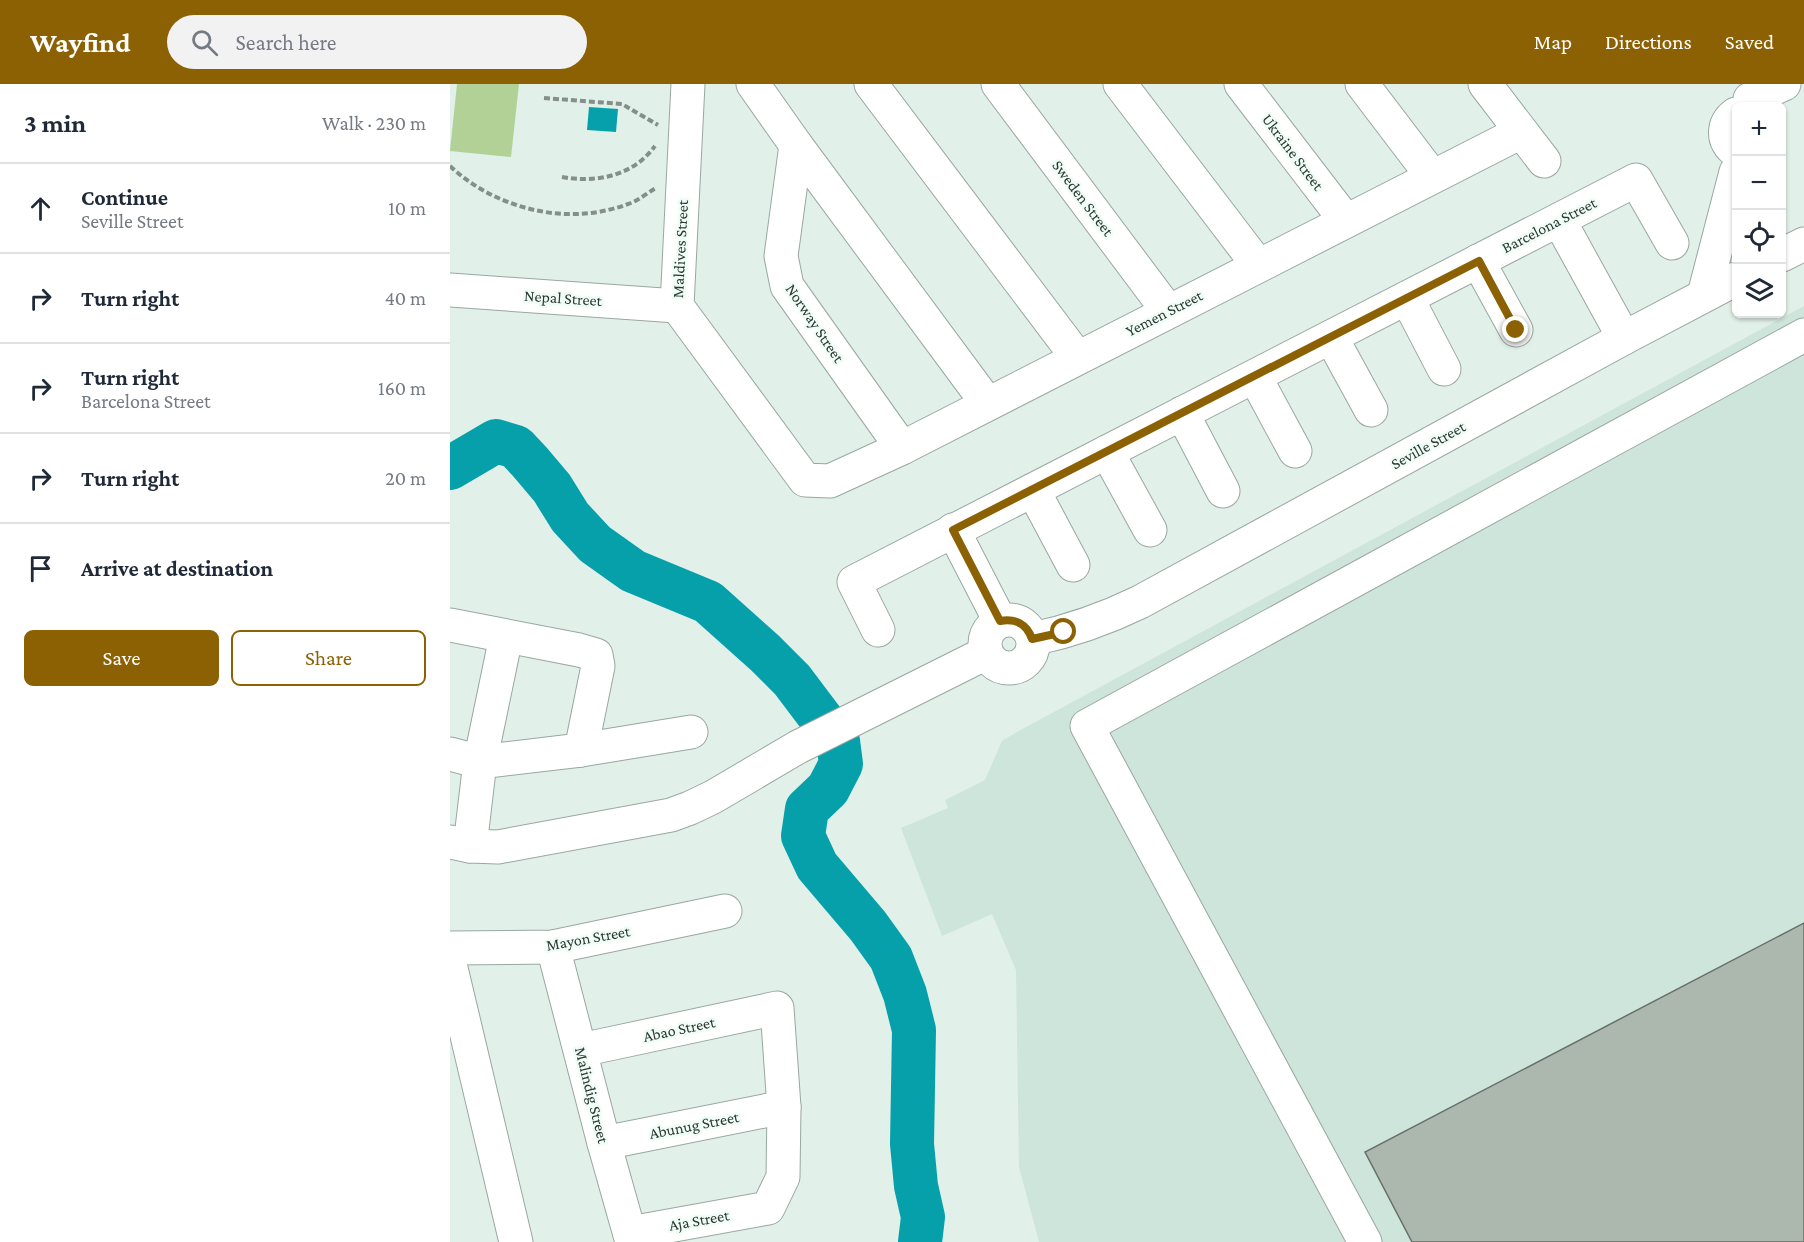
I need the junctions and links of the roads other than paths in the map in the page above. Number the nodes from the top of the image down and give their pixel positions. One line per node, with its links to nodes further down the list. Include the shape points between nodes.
1 (688, 84): 29 (street, Maldives Street, via 674,124 684,171)
2 (753, 84): 13 (street)
3 (871, 84): 35 (street)
4 (998, 84): 30 (street, Sweden Street)
5 (1120, 84): 24 (street)
6 (1241, 84): 19 (street, Ukraine Street)
7 (1362, 84): 16 (street)
8 (1485, 84): 12 (street)
9 (1784, 84): 10 (street)
10 (1747, 101)
11 (1732, 118): 14 (street, via 1725,129)
12 (1521, 132): 15 (street); 16 (street, Yemen Street)
13 (796, 145): 38 (street); 41 (street, Norway Street, via 781,256 787,286)
14 (1732, 147)
15 (1544, 161)
16 (1432, 176): 19 (street, Yemen Street)
17 (1732, 191): 27 (street)
18 (1559, 220): 20 (street, Barcelona Street, via 1636,180); 23 (street, Barcelona Street); 34 (street)
19 (1346, 221): 24 (street, Yemen Street)
20 (1672, 243)
21 (1804, 244): 22 (street)
22 (1786, 253)
23 (1479, 261): 28 (street, Barcelona Street); 31 (street)
24 (1258, 265): 30 (street, Yemen Street)
25 (1732, 281): 27 (street, Seville Street)
26 (450, 290): 29 (street, Nepal Street)
27 (1704, 295): 34 (street, Seville Street)
28 (1407, 298): 33 (street, Barcelona Street); 36 (street)
29 (677, 306): 44 (street, Maldives Street)
30 (1168, 311): 35 (street, Yemen Street)
31 (1516, 330)
32 (1804, 335): 69 (street, via 1087,726)
33 (1330, 337): 37 (street, Barcelona Street); 39 (street)
34 (1623, 338): 54 (street, Seville Street, via 1140,602 1093,623)
35 (1077, 357): 38 (street, Yemen Street)
36 (1444, 369)
37 (1255, 377): 40 (street, Barcelona Street); 42 (street)
38 (987, 403): 41 (street, Yemen Street)
39 (1371, 410)
40 (1182, 413): 43 (street, Barcelona Street); 46 (street)
41 (902, 448): 44 (street, Yemen Street, via 830,482)
42 (1295, 451)
43 (1107, 452): 45 (street, Barcelona Street); 48 (street)
44 (805, 480)
45 (1033, 490): 47 (street, Barcelona Street); 49 (street)
46 (1223, 491)
47 (953, 530): 50 (street); 52 (street, Barcelona Street, via 854,582)
48 (1150, 530)
49 (1073, 565)
50 (1000, 621): 54 (street, via 1020,623); 55 (street, via 986,634)
51 (450, 625): 53 (street)
52 (878, 630)
53 (506, 637): 57 (street, via 596,655 598,666); 58 (street)
54 (1032, 639): 55 (street, via 1030,655 1019,666 996,665)
55 (986, 652): 59 (street, via 798,747 713,797 671,815 498,847)
56 (691, 732): 57 (street)
57 (581, 750): 58 (street)
58 (465, 758): 59 (street)
59 (460, 844)
60 (725, 911): 61 (street, Mayon Street)
61 (553, 947): 62 (street, Mayon Street); 64 (street, Malindig Street)
62 (450, 948)
63 (450, 964): 68 (street)
64 (581, 1050): 65 (street, Abao Street, via 777,1008); 66 (street, Malindig Street)
65 (784, 1107): 66 (street, Abunug Street); 67 (street, Aja Street, via 783,1177 768,1208)
66 (604, 1143): 67 (street, Malindig Street)
67 (631, 1238)
68 (516, 1242)
69 (1365, 1242)

